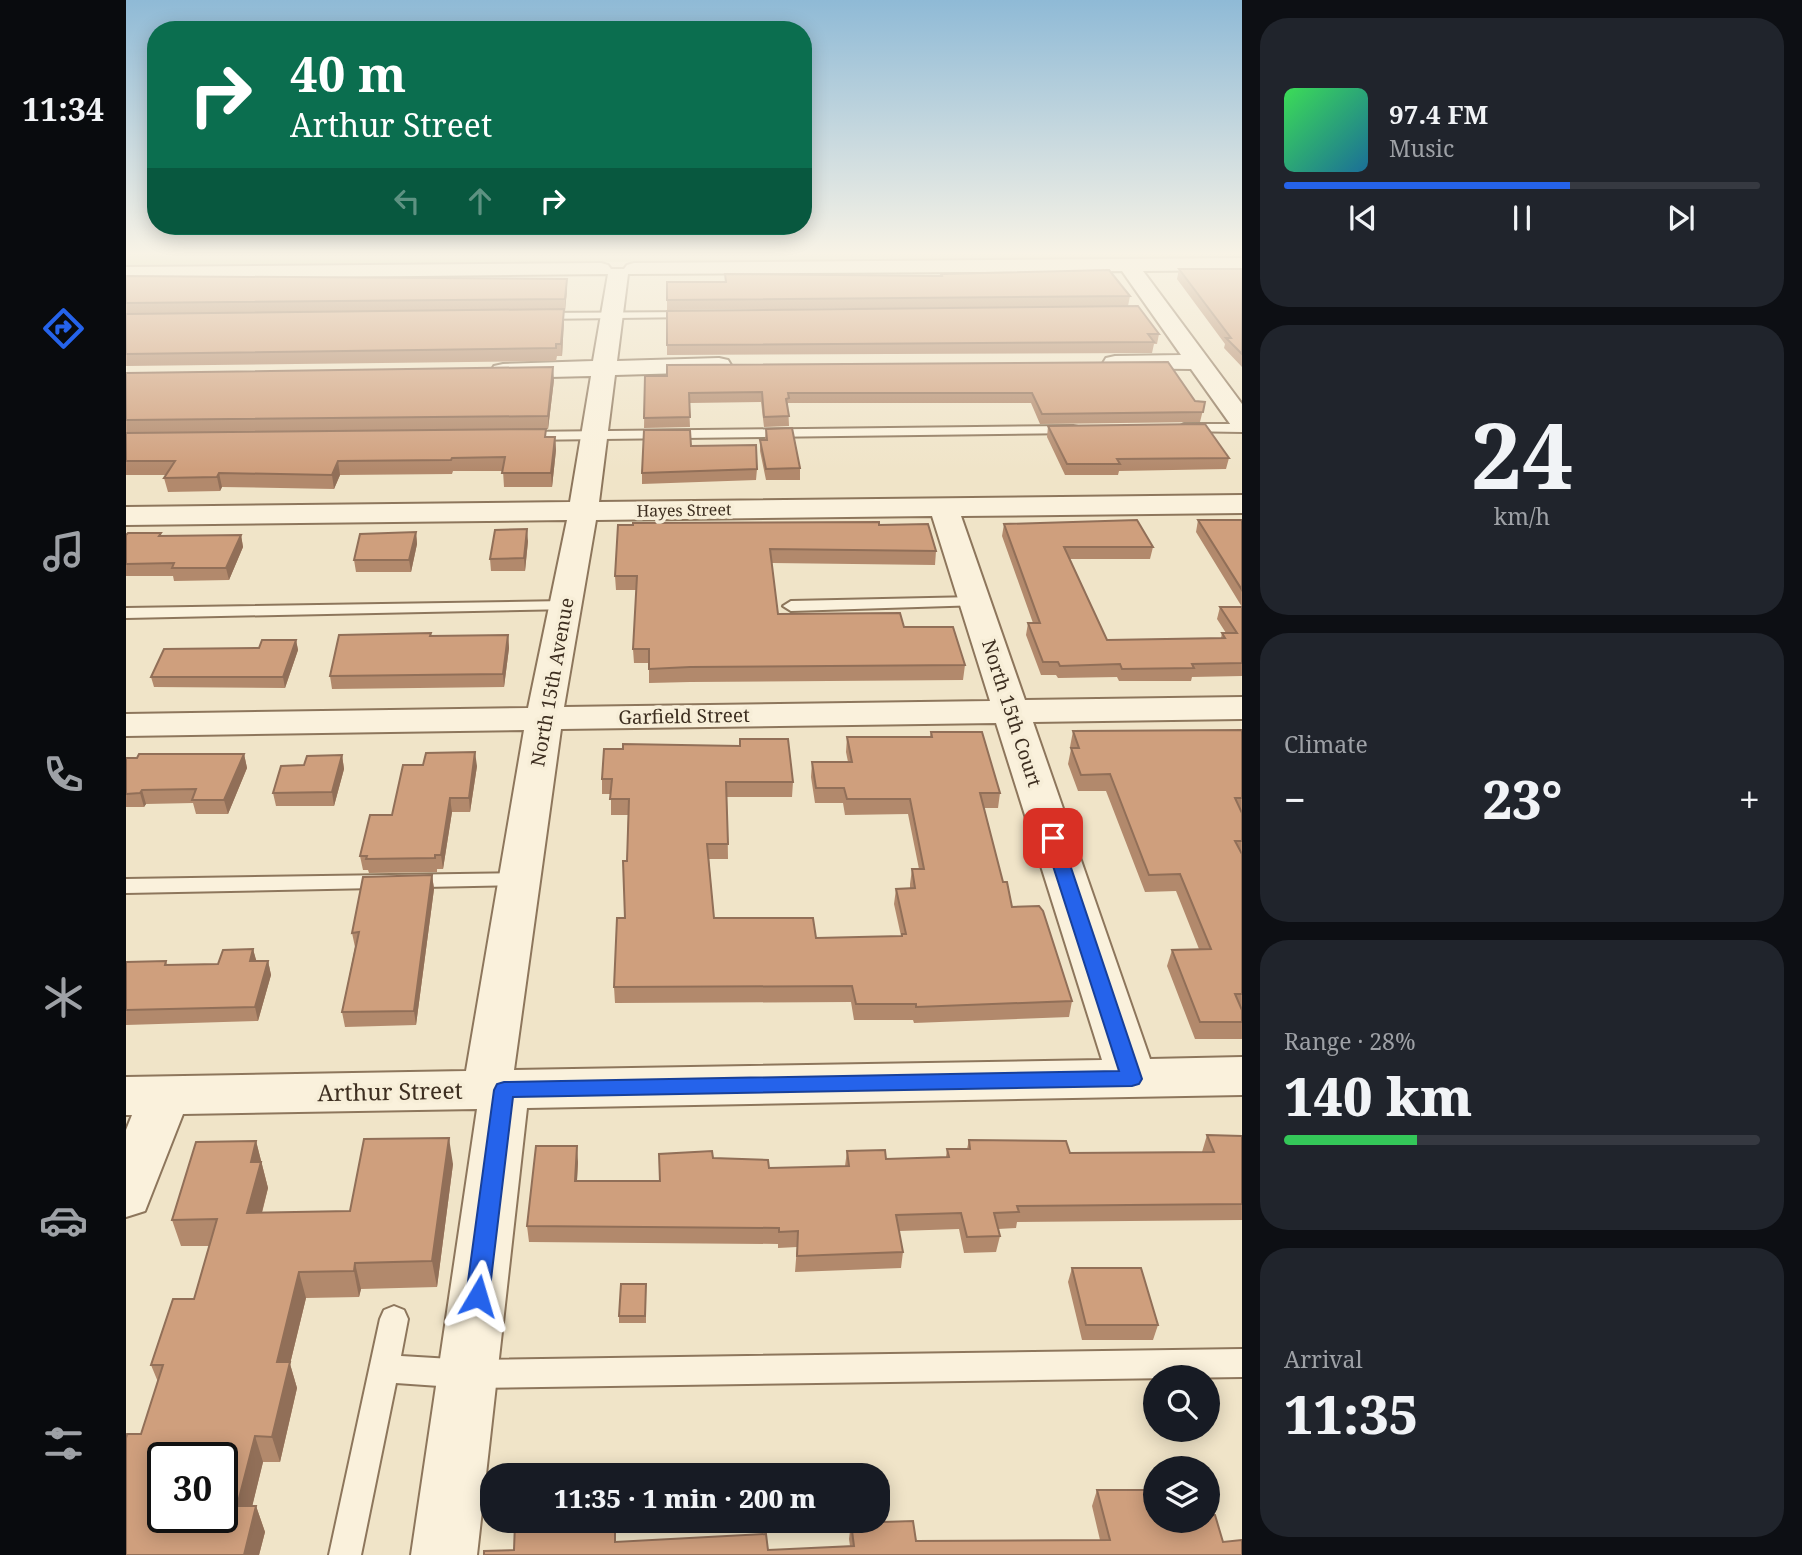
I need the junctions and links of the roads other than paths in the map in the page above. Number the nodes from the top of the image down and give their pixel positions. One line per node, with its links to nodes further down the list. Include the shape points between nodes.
1 (610, 325): 6 (street, North 15th Avenue)
2 (1167, 325): 3 (street)
3 (1199, 362): 4 (street); 8 (street)
4 (1087, 363)
5 (737, 365): 6 (street, via 639,365)
6 (603, 370): 7 (street); 11 (street, North 15th Avenue)
7 (480, 372)
8 (1242, 425): 9 (lane)
9 (1173, 428)
10 (1090, 429): 11 (lane)
11 (594, 435): 12 (lane); 15 (street, North 15th Avenue)
12 (511, 436)
13 (1242, 504): 14 (street, Hayes Street)
14 (944, 508): 15 (street, Hayes Street); 17 (street, North 15th Court)
15 (583, 511): 16 (street, Hayes Street); 18 (street, North 15th Avenue)
16 (126, 516)
17 (975, 602): 19 (lane); 22 (street, North 15th Court)
18 (565, 606): 20 (lane); 23 (street, North 15th Avenue)
19 (791, 606)
20 (126, 612)
21 (1242, 708): 22 (street, Garfield Street)
22 (1010, 710): 23 (street, Garfield Street); 28 (street, North 15th Court)
23 (544, 718): 24 (street, Garfield Street); 25 (street, North 15th Avenue)
24 (126, 725)
25 (520, 880): 26 (lane); 29 (street, North 15th Avenue)
26 (126, 886)
27 (1242, 1076): 28 (street, Arthur Street)
28 (1132, 1079): 29 (street, Arthur Street)
29 (496, 1090): 30 (street, Arthur Street); 35 (street, North 15th Avenue)
30 (146, 1095): 31 (street)
31 (126, 1195)
32 (394, 1319): 34 (lane)
33 (1242, 1363): 35 (lane)
34 (384, 1369): 35 (lane); 36 (lane)
35 (468, 1374): 37 (street, North 15th Avenue)
36 (345, 1555)
37 (444, 1555)

